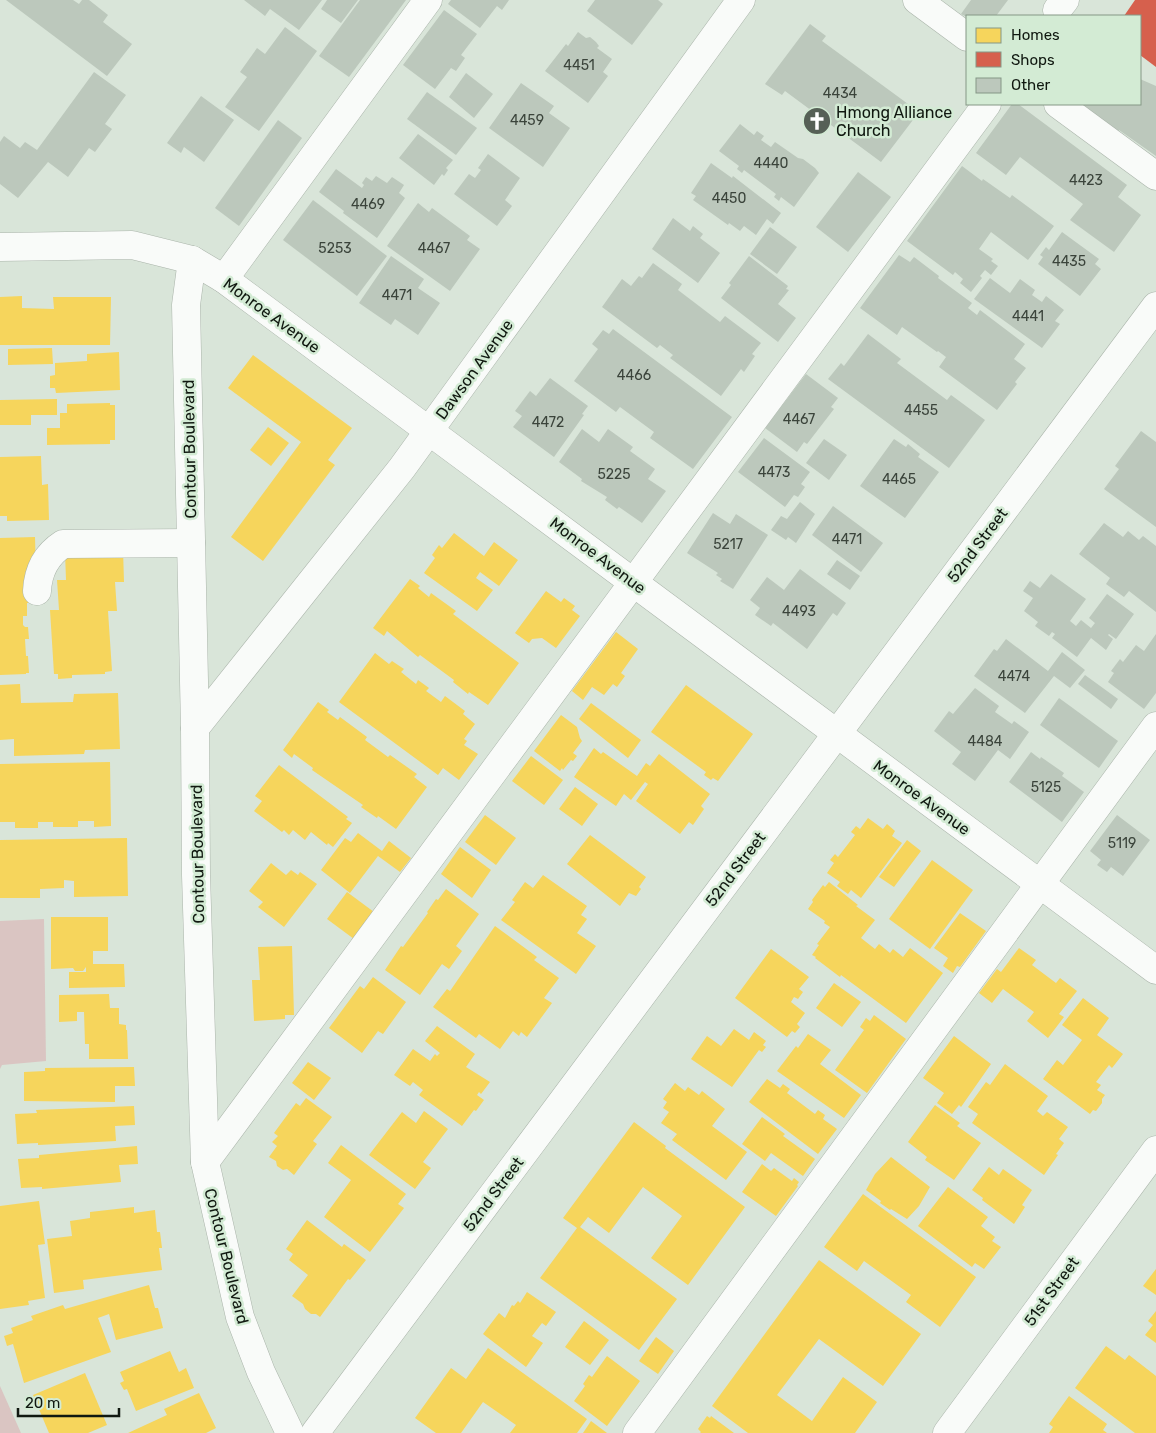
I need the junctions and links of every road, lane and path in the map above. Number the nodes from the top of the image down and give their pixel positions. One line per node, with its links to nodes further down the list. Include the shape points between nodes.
1 (428, 0): 10 (street)
2 (917, 0): 4 (street)
3 (733, 3): 12 (street, Dawson Avenue)
4 (966, 36)
5 (986, 105): 14 (street)
6 (1059, 105): 7 (street)
7 (1156, 176)
8 (0, 247): 9 (street, Monroe Avenue, via 132,245)
9 (192, 260): 10 (street, Monroe Avenue); 13 (street, Contour Boulevard, via 186,305)
10 (224, 279): 12 (street, Monroe Avenue)
11 (1156, 306): 18 (street, 52nd Street)
12 (429, 430): 14 (street, Monroe Avenue); 17 (street, Dawson Avenue)
13 (191, 542): 15 (street, via 63,544 45,562 38,575); 17 (street, Contour Boulevard)
14 (634, 582): 18 (street, Monroe Avenue); 22 (street)
15 (37, 590)
16 (1156, 726): 19 (street)
17 (195, 728): 22 (street, Contour Boulevard)
18 (836, 734): 19 (street, Monroe Avenue); 24 (street, 52nd Street)
19 (1040, 884): 20 (street, Monroe Avenue); 25 (street)
20 (1156, 970)
21 (1156, 1150): 26 (street, 51st Street)
22 (205, 1162): 23 (street, Contour Boulevard, via 240,1317)
23 (290, 1433)
24 (315, 1433)
25 (637, 1433)
26 (947, 1433)

